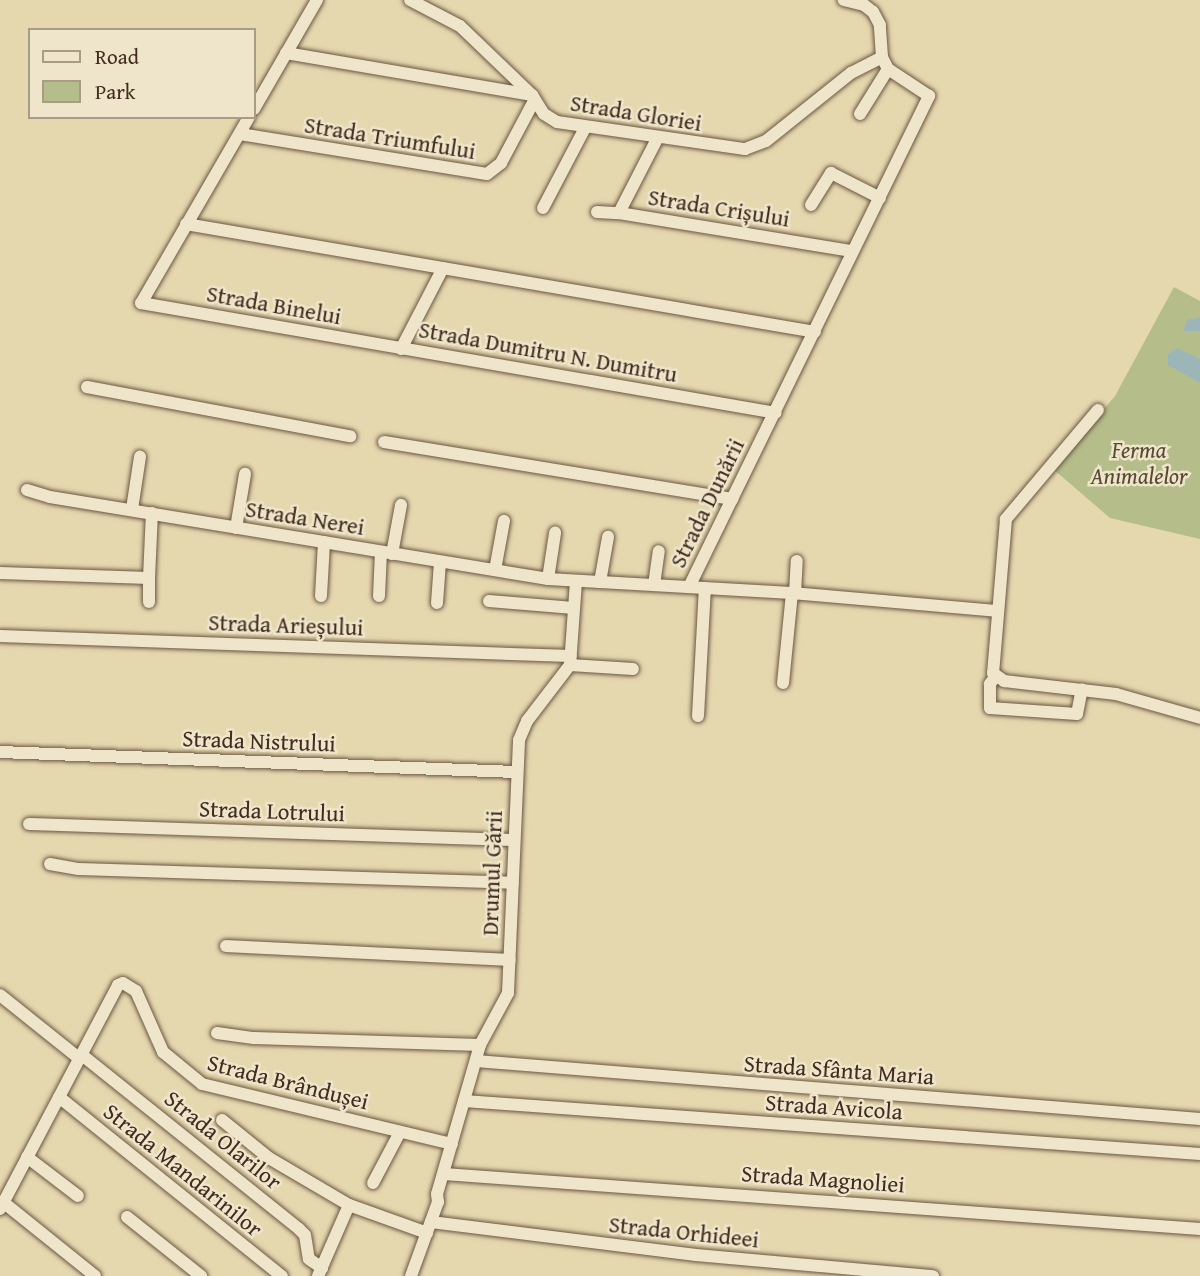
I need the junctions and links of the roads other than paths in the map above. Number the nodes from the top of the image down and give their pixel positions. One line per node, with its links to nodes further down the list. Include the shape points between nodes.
1 (317, 0): 4 (street)
2 (410, 0): 6 (street, Strada Gloriei, via 460,26)
3 (844, 0): 5 (street, via 873,12 880,25)
4 (286, 53): 6 (street); 7 (street)
5 (885, 63): 8 (street); 12 (street, Strada Gloriei, via 850,73 752,148); 13 (street, Strada Dunării, via 929,96)
6 (533, 97): 10 (street, Strada Gloriei, via 550,119); 11 (street, Strada Triumfului, via 501,163 487,174)
7 (256, 106)
8 (860, 114)
9 (248, 119): 11 (street)
10 (584, 128): 12 (street, Strada Gloriei); 15 (street)
11 (240, 134): 18 (street)
12 (657, 139): 17 (street, Strada Crișului)
13 (880, 198): 14 (street, via 831,173); 19 (street, Strada Dunării)
14 (811, 205)
15 (543, 208)
16 (597, 212): 17 (street)
17 (620, 213): 19 (street, Strada Crișului)
18 (186, 224): 20 (street); 22 (street, Strada Binelui, via 141,303)
19 (852, 251): 21 (street, Strada Dunării)
20 (443, 268): 21 (street); 22 (street, Strada Dumitru N. Dumitru)
21 (815, 332): 25 (street, Strada Dunării)
22 (401, 348): 25 (street, Strada Dumitru N. Dumitru)
23 (87, 387): 26 (street)
24 (1098, 410): 60 (street, via 1006,519)
25 (776, 413): 31 (street, Strada Dunării)
26 (350, 436)
27 (384, 442): 31 (street)
28 (140, 457): 33 (street)
29 (245, 474): 36 (street)
30 (27, 490): 33 (street, Strada Nerei)
31 (732, 499): 51 (street, Strada Dunării)
32 (401, 505): 41 (street)
33 (132, 509): 34 (street, Strada Nerei)
34 (152, 513): 36 (street, Strada Nerei); 46 (street)
35 (504, 521): 44 (street)
36 (236, 528): 39 (street, Strada Nerei)
37 (555, 534): 47 (street)
38 (608, 537): 49 (street)
39 (324, 542): 41 (street, Strada Nerei); 54 (street)
40 (659, 551): 50 (street)
41 (386, 553): 43 (street, Strada Nerei); 55 (street)
42 (797, 561): 53 (street)
43 (440, 562): 44 (street, Strada Nerei); 58 (street)
44 (495, 570): 47 (street, Strada Nerei)
45 (0, 573): 46 (street)
46 (149, 578): 57 (street)
47 (548, 579): 48 (street, Strada Nerei)
48 (576, 582): 49 (street); 59 (street)
49 (600, 582): 50 (street)
50 (654, 586): 51 (street)
51 (689, 587): 52 (street, Strada Dunării)
52 (705, 588): 53 (street, Strada Dunării); 67 (street)
53 (794, 594): 60 (street, Strada Dunării); 65 (street)
54 (321, 596)
55 (379, 596)
56 (489, 601): 59 (street)
57 (149, 603)
58 (436, 603)
59 (574, 608): 62 (street)
60 (996, 611): 64 (street)
61 (0, 636): 62 (street, Strada Arieșului)
62 (571, 661): 63 (street, Strada Arieșului); 70 (street, Drumul Gării, via 523,727)
63 (633, 669)
64 (995, 677): 66 (street); 66 (street, via 989,688 988,705 993,709 1077,714)
65 (783, 683)
66 (1082, 689): 68 (street, via 1151,702)
67 (698, 716)
68 (1200, 718)
69 (0, 752): 70 (street, Strada Nistrului)
70 (517, 772): 72 (street, Drumul Gării)
71 (29, 824): 72 (street, Strada Lotrului)
72 (514, 840): 74 (street, Drumul Gării)
73 (50, 864): 74 (street, via 79,869)
74 (513, 883): 76 (street, Drumul Gării)
75 (226, 946): 76 (street)
76 (510, 960): 79 (street, Drumul Gării, via 506,999)
77 (0, 995): 80 (street, Strada Olarilor)
78 (217, 1034): 79 (street)
79 (480, 1045): 81 (street, Drumul Gării)
80 (81, 1057): 82 (street); 86 (street, Strada Brândușei, via 123,983 136,991 163,1052 202,1084); 98 (street, Strada Olarilor, via 292,1223 305,1236 309,1259)
81 (476, 1061): 83 (street, Drumul Gării); 84 (street, Strada Sfânta Maria)
82 (59, 1097): 89 (street); 102 (street, Strada Mandarinilor)
83 (464, 1101): 87 (street, Drumul Gării); 88 (street, Strada Avicola)
84 (1200, 1119)
85 (222, 1120): 93 (street, via 269,1158)
86 (400, 1132): 87 (street, Strada Brândușei); 91 (street)
87 (452, 1144): 90 (street, Drumul Gării)
88 (1200, 1154)
89 (27, 1157): 92 (street); 94 (street)
90 (444, 1174): 96 (street, Drumul Gării); 97 (street, Strada Magnoliei)
91 (373, 1183)
92 (78, 1196)
93 (349, 1205): 96 (street); 98 (street)
94 (2, 1206): 100 (street)
95 (127, 1217): 101 (street)
96 (429, 1228): 99 (street, Strada Orhideei); 103 (street, Drumul Gării)
97 (1200, 1228)
98 (320, 1272)
99 (860, 1273): 104 (street, Strada Orhideei)
100 (95, 1276)
101 (201, 1276)
102 (282, 1276)
103 (411, 1276)
104 (933, 1276)

